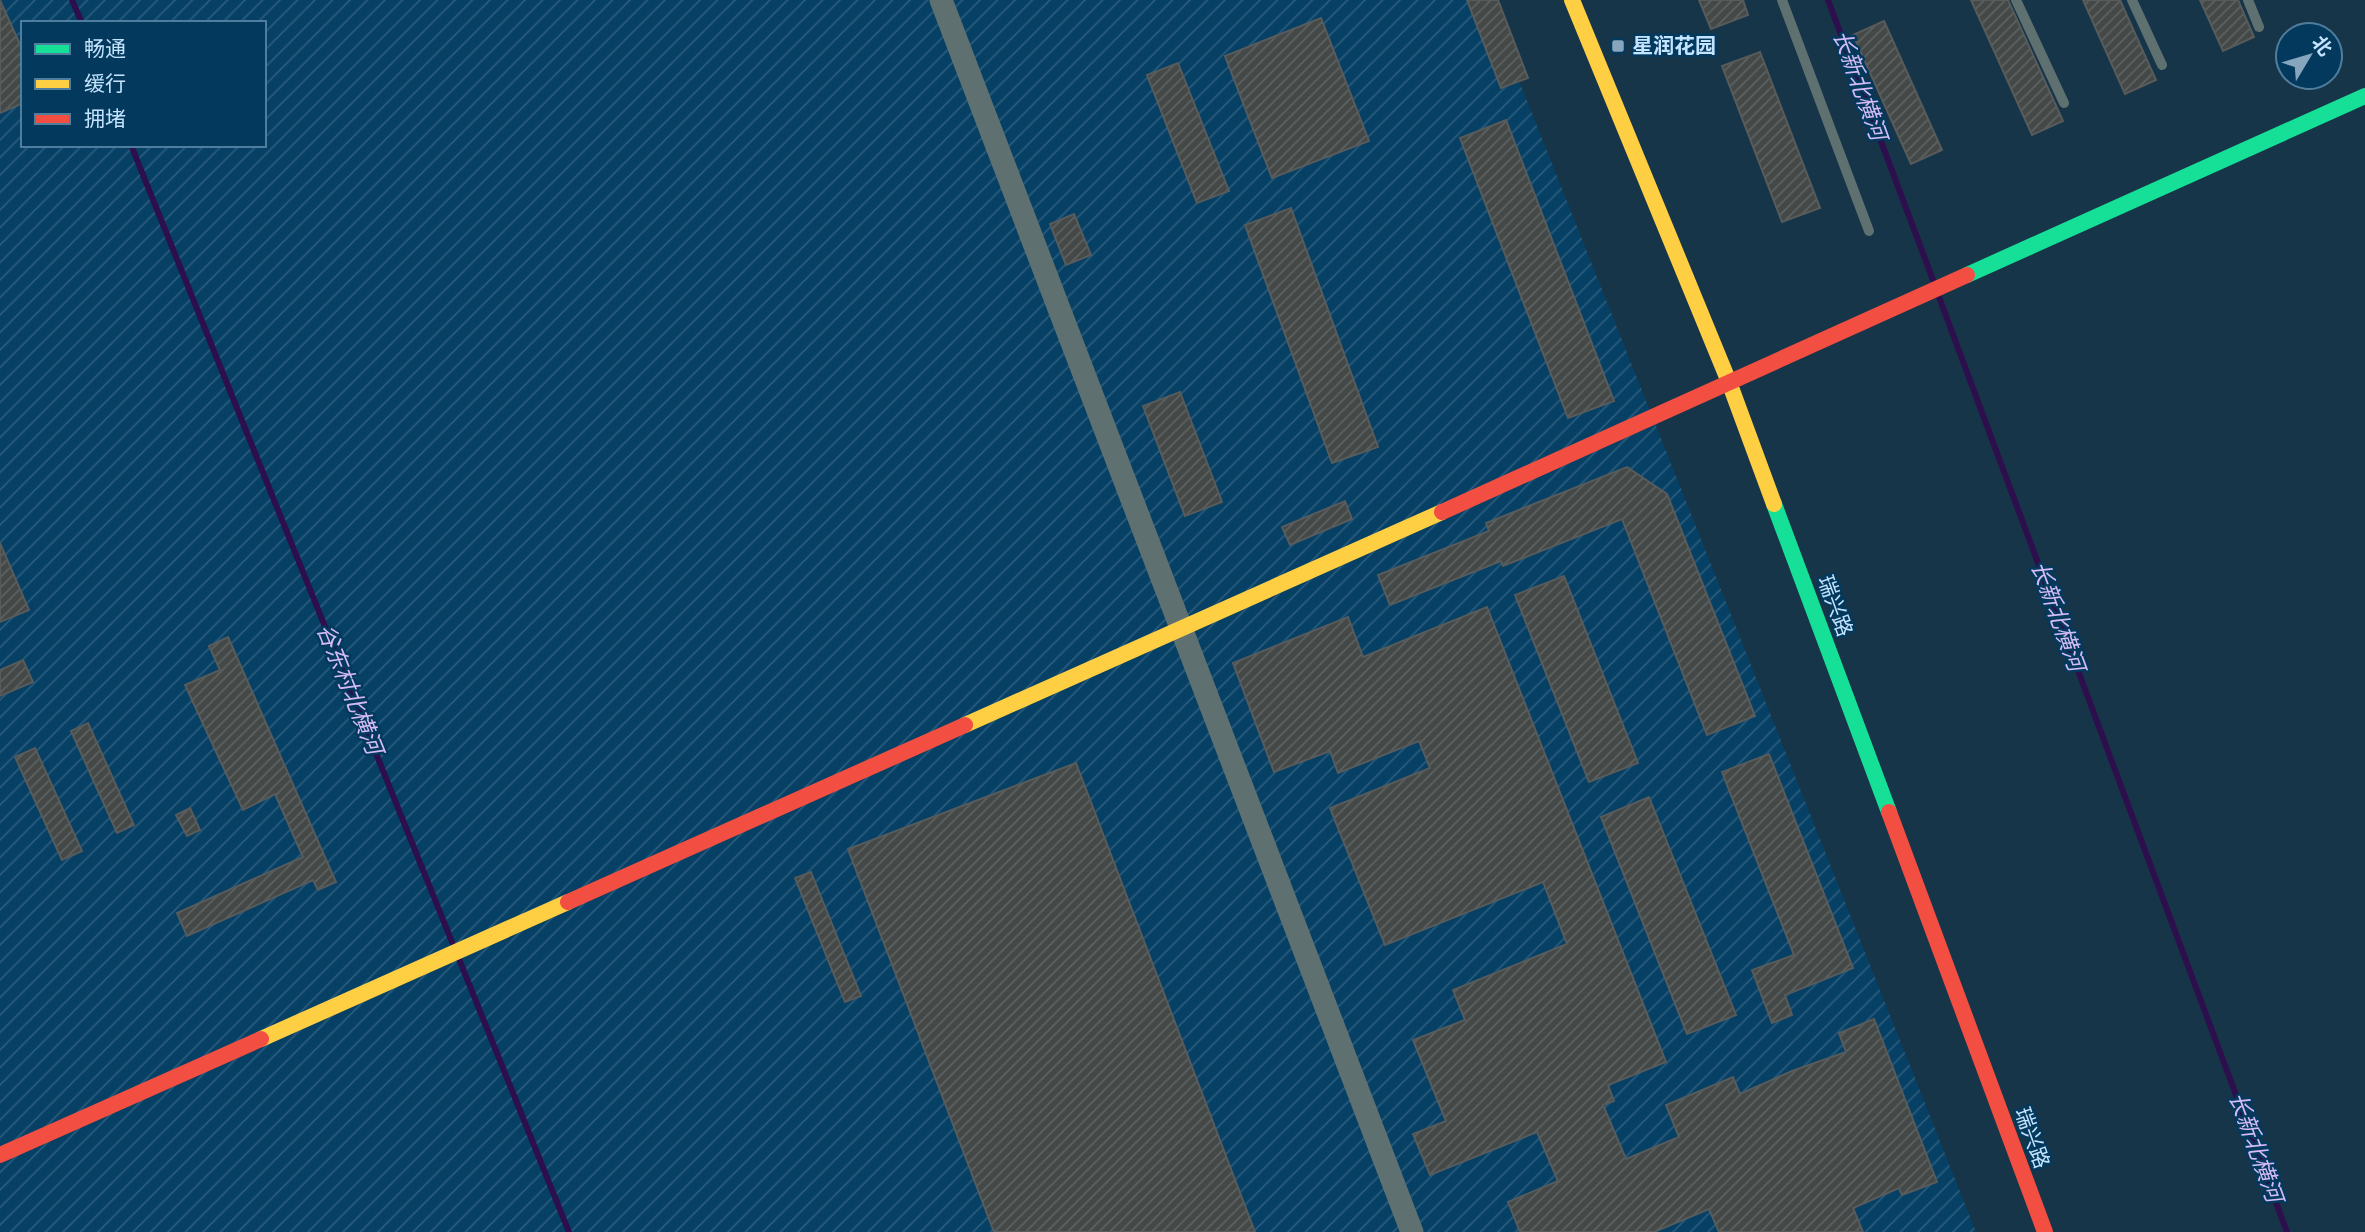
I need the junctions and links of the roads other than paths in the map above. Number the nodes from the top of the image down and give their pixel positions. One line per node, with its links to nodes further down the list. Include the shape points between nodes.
1 (941, 0): 13 (street)
2 (1572, 0): 12 (street, 瑞兴路)
3 (1782, 0): 11 (lane)
4 (2016, 0): 10 (lane)
5 (2132, 0): 8 (lane)
6 (2248, 0): 7 (lane)
7 (2259, 27)
8 (2162, 65)
9 (2365, 96): 12 (street)
10 (2064, 103)
11 (1868, 230)
12 (1730, 382): 13 (street); 16 (street, 瑞兴路)
13 (1181, 629): 14 (street); 15 (street)
14 (0, 1155)
15 (1412, 1232)
16 (2045, 1232)

